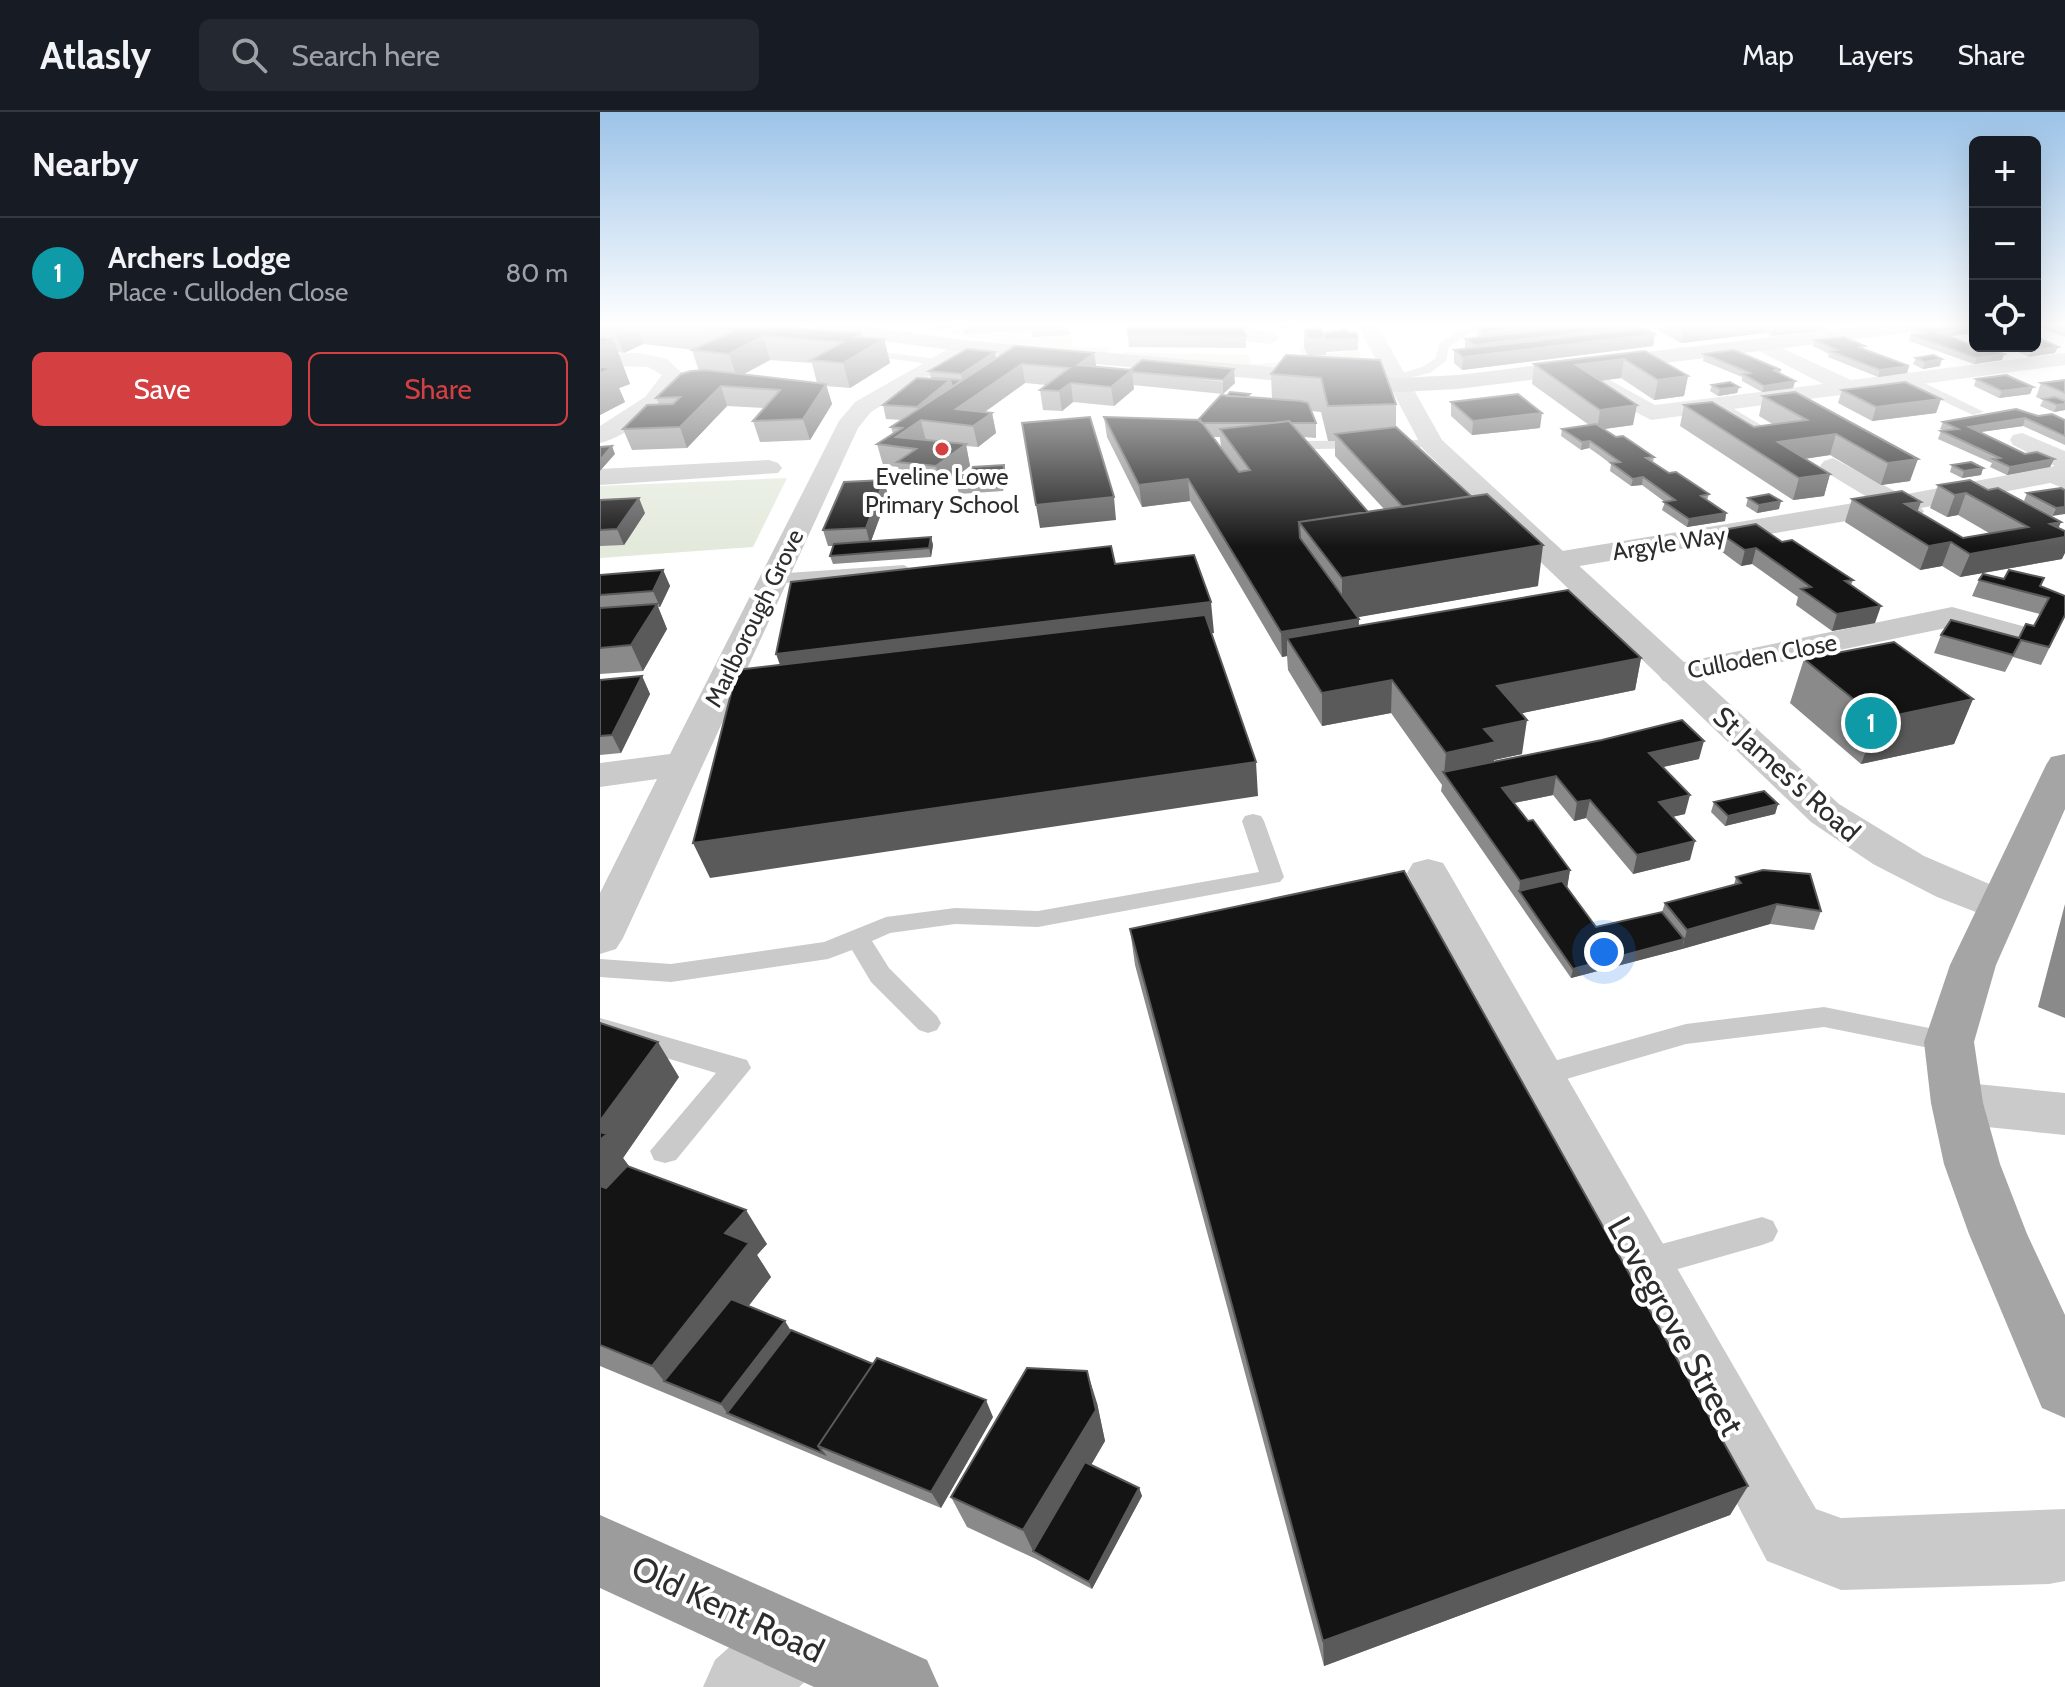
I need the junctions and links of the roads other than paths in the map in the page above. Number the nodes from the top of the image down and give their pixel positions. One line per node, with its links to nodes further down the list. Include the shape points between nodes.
1 (657, 400): 10 (street)
2 (872, 400): 3 (street)
3 (876, 400): 23 (street, Marlborough Grove, via 847,426)
4 (1407, 400): 13 (street, St James's Road)
5 (1624, 400): 8 (street, via 1645,413)
6 (1760, 400): 8 (street)
7 (1951, 400): 9 (lane)
8 (1718, 405): 12 (lane)
9 (1978, 412)
10 (600, 436)
11 (2022, 440): 17 (street)
12 (1781, 441)
13 (1432, 444): 16 (lane, via 1302,445); 21 (street, St James's Road)
14 (1833, 466): 19 (street)
15 (769, 468): 18 (street)
16 (1325, 473)
17 (2060, 474): 19 (street, Argyle Way)
18 (600, 477)
19 (1898, 504): 20 (street); 21 (street, Argyle Way)
20 (1936, 526)
21 (1556, 561): 27 (street, St James's Road, via 1582,598)
22 (918, 569): 23 (lane)
23 (773, 579): 28 (street, Marlborough Grove)
24 (2014, 634): 25 (street, Culloden Close, via 1952,617)
25 (1849, 638): 26 (street, Culloden Close); 27 (street, Culloden Close)
26 (1883, 664)
27 (1675, 674): 33 (street, St James's Road, via 1868,846 1925,877)
28 (684, 764): 30 (street); 34 (street, Marlborough Grove)
29 (2065, 765): 33 (main road)
30 (600, 775)
31 (1253, 821): 35 (lane, via 1272,877 1038,919 955,916 886,925)
32 (1428, 873): 40 (street, Lovegrove Street)
33 (1999, 906): 39 (main road, via 1973,965)
34 (600, 938)
35 (857, 938): 36 (lane, via 828,950 671,973); 37 (lane, via 880,975)
36 (600, 968)
37 (928, 1023)
38 (600, 1028): 43 (lane, via 737,1068)
39 (1949, 1042): 40 (lane, via 1824,1017 1686,1034); 41 (main road)
40 (1539, 1076): 45 (street, Lovegrove Street)
41 (1957, 1103): 42 (street); 46 (main road, via 1998,1234)
42 (2065, 1114)
43 (665, 1151)
44 (1762, 1231): 45 (lane)
45 (1643, 1264): 47 (street, Lovegrove Street, via 1792,1536 1841,1554)
46 (2060, 1363)
47 (2065, 1545)
48 (600, 1551): 49 (highway, Old Kent Road)
49 (772, 1672): 50 (highway, Old Kent Road)
50 (900, 1687)

